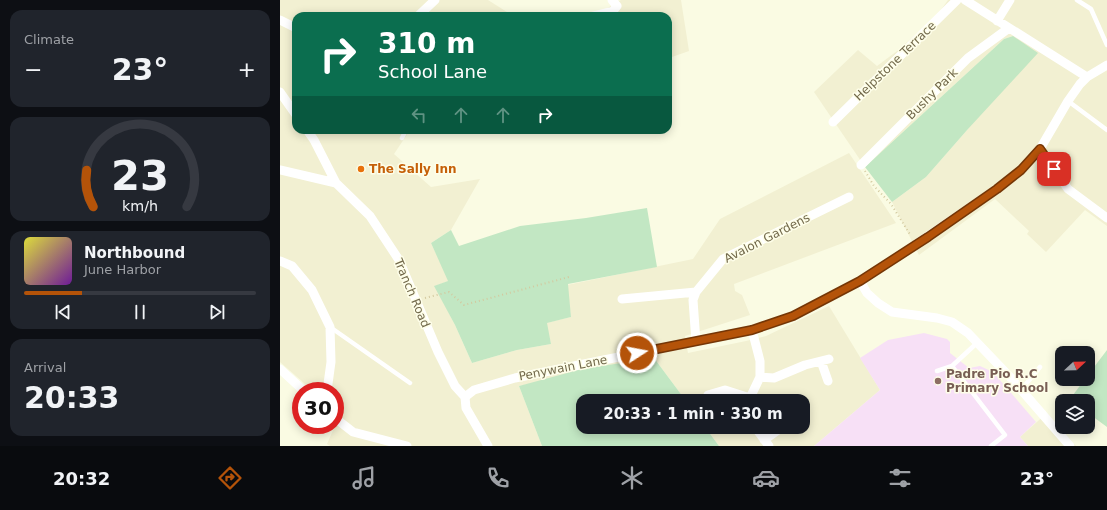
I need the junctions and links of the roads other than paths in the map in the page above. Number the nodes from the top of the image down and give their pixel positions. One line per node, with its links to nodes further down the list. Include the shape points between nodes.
1 (435, 0): 7 (street)
2 (612, 0): 8 (street, via 616,6)
3 (957, 0): 19 (street, Helpstone Terrace)
4 (965, 0): 10 (street)
5 (1010, 0): 10 (street)
6 (1077, 0): 13 (lane, via 1091,10)
7 (422, 12)
8 (609, 12)
9 (280, 20): 11 (street)
10 (997, 20): 12 (street)
11 (292, 26)
12 (1009, 28): 15 (street); 25 (street, Bushy Park, via 968,58)
13 (1107, 45)
14 (1107, 65): 15 (street)
15 (1087, 77): 17 (street, Penywain Lane)
16 (280, 92): 18 (street)
17 (1068, 101): 20 (lane); 24 (street, Penywain Lane)
18 (292, 109)
19 (833, 122)
20 (1107, 130)
21 (310, 134): 27 (street, Tranch Road)
22 (404, 134): 23 (lane)
23 (402, 138)
24 (1040, 149): 29 (street, via 1068,189); 31 (street, Penywain Lane, via 1021,170 997,189)
25 (861, 166)
26 (280, 170): 27 (street)
27 (336, 183): 51 (street, Tranch Road, via 370,216 399,260 438,352 455,386)
28 (849, 197): 32 (street, Avalon Gardens, via 723,258)
29 (1107, 218)
30 (280, 261): 34 (street, via 292,266 312,290)
31 (860, 281): 35 (street, Penywain Lane, via 793,316); 37 (street, via 867,293 892,312 952,322)
32 (696, 292): 33 (street); 36 (street, via 693,300)
33 (622, 299)
34 (330, 327): 45 (street, via 331,362); 46 (lane)
35 (752, 330): 36 (street, Penywain Lane); 42 (street, via 760,362)
36 (696, 342): 51 (street, Penywain Lane, via 515,378 474,390)
37 (978, 342): 38 (lane); 47 (street)
38 (952, 366): 41 (lane); 58 (lane, via 1005,435)
39 (1040, 367): 47 (lane)
40 (280, 369): 44 (street)
41 (937, 372)
42 (760, 376): 43 (street, via 774,378 825,360); 50 (street)
43 (828, 380)
44 (294, 382)
45 (328, 382)
46 (410, 383)
47 (1021, 390): 59 (street)
48 (711, 394): 49 (street, via 725,390)
49 (735, 394)
50 (752, 394)
51 (465, 397): 57 (street, Tranch Road, via 466,408)
52 (344, 425): 56 (street, via 353,432)
53 (760, 434): 55 (street)
54 (774, 434): 55 (street)
55 (766, 443)
56 (407, 446)
57 (488, 446)
58 (991, 446)
59 (1070, 446)

